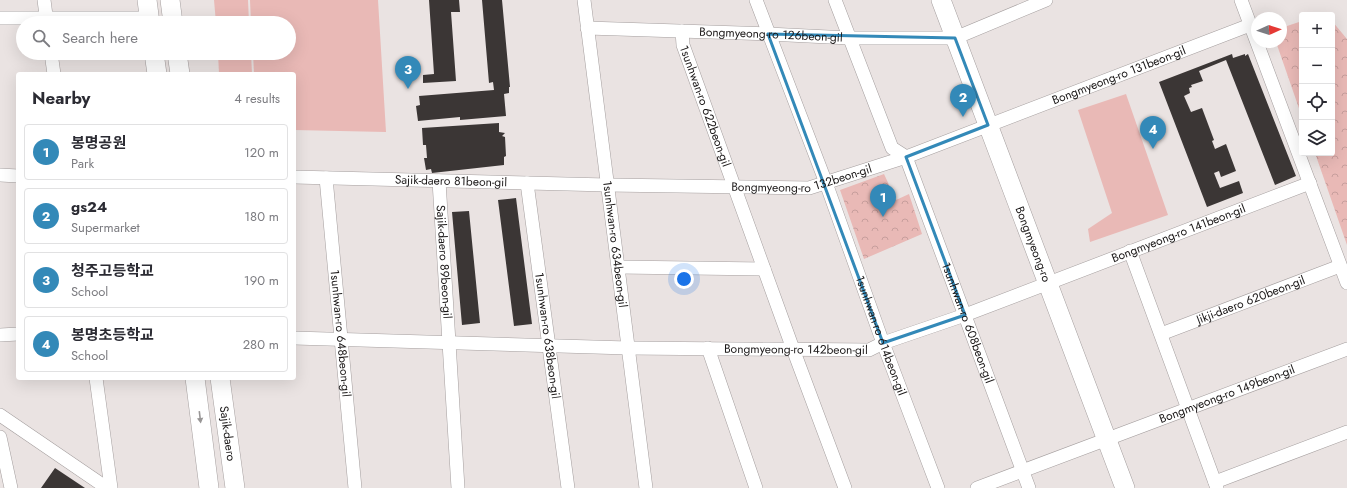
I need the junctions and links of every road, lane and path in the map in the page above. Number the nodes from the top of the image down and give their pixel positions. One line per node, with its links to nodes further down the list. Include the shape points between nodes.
1 (44, 0): 10 (street)
2 (170, 0): 12 (street)
3 (584, 0): 16 (street, 1sunhwan-ro 634beon-gil)
4 (756, 0): 18 (street, 1sunhwan-ro 614beon-gil)
5 (835, 0): 19 (street)
6 (941, 0): 20 (street, Bongmyeong-ro)
7 (1046, 0): 20 (street)
8 (1241, 0): 15 (street)
9 (149, 14): 11 (street)
10 (46, 16)
11 (120, 16)
12 (172, 16)
13 (0, 18): 14 (street)
14 (16, 19)
15 (1250, 25): 27 (street, Bongmyeong-ro 131beon-gil); 36 (street)
16 (587, 28): 17 (street, Bongmyeong-ro 126beon-gil); 37 (street, 1sunhwan-ro 634beon-gil)
17 (682, 31): 18 (street, Bongmyeong-ro 126beon-gil); 38 (street, 1sunhwan-ro 622beon-gil, via 683,45)
18 (768, 34): 19 (street, Bongmyeong-ro 126beon-gil); 35 (street, 1sunhwan-ro 614beon-gil)
19 (849, 38): 20 (street, Bongmyeong-ro 126beon-gil); 28 (street, via 892,148)
20 (955, 38): 27 (street, Bongmyeong-ro)
21 (52, 60): 24 (street)
22 (155, 60): 25 (street)
23 (178, 60): 26 (street)
24 (54, 72)
25 (157, 72)
26 (180, 72)
27 (988, 126): 28 (street, Bongmyeong-ro 132beon-gil); 43 (street, Bongmyeong-ro)
28 (906, 157): 35 (street, Bongmyeong-ro 132beon-gil); 45 (street, 1sunhwan-ro 608beon-gil)
29 (0, 175): 30 (street)
30 (16, 176)
31 (296, 177): 32 (street, Sajik-daero 81beon-gil)
32 (326, 178): 33 (street, Sajik-daero 81beon-gil); 50 (street, 1sunhwan-ro 648beon-gil)
33 (439, 181): 34 (street, Sajik-daero 81beon-gil); 51 (street, Sajik-daero 89beon-gil)
34 (527, 183): 37 (street, Sajik-daero 81beon-gil); 53 (street, 1sunhwan-ro 638beon-gil)
35 (826, 183): 38 (street, Bongmyeong-ro 132beon-gil, via 810,188); 52 (street, 1sunhwan-ro 614beon-gil)
36 (1310, 183): 39 (street, Bongmyeong-ro 141beon-gil); 40 (street)
37 (607, 185): 38 (street, Bongmyeong-ro 132beon-gil); 41 (street, 1sunhwan-ro 634beon-gil)
38 (735, 188): 42 (street, 1sunhwan-ro 622beon-gil)
39 (1130, 251): 43 (street, Bongmyeong-ro 141beon-gil); 47 (street)
40 (1340, 266): 44 (street); 47 (street, Jikji-daero 620beon-gil)
41 (618, 267): 42 (street); 54 (street, 1sunhwan-ro 634beon-gil)
42 (764, 269): 56 (street, 1sunhwan-ro 622beon-gil)
43 (1047, 283): 45 (street, Bongmyeong-ro 142beon-gil); 65 (street, Bongmyeong-ro)
44 (1347, 284)
45 (965, 315): 52 (street, Bongmyeong-ro 142beon-gil); 66 (street, 1sunhwan-ro 608beon-gil)
46 (16, 334): 48 (street)
47 (1160, 334): 61 (street)
48 (0, 335)
49 (296, 338): 50 (street)
50 (341, 339): 51 (street); 73 (street, 1sunhwan-ro 648beon-gil)
51 (448, 342): 53 (street); 74 (street, Sajik-daero 89beon-gil)
52 (883, 343): 56 (street, Bongmyeong-ro 142beon-gil, via 869,350); 79 (street, 1sunhwan-ro 614beon-gil)
53 (549, 345): 54 (street); 75 (street, 1sunhwan-ro 638beon-gil)
54 (628, 348): 55 (street, Bongmyeong-ro 142beon-gil); 76 (street, 1sunhwan-ro 634beon-gil)
55 (708, 348): 56 (street, Bongmyeong-ro 142beon-gil); 77 (street)
56 (793, 349): 78 (street, 1sunhwan-ro 622beon-gil)
57 (1347, 349): 61 (street, Bongmyeong-ro 149beon-gil)
58 (96, 380): 70 (street)
59 (195, 380): 71 (street, one-way to 71)
60 (220, 380): 72 (street, Sajik-daero)
61 (1188, 408): 65 (street, Bongmyeong-ro 149beon-gil); 67 (street)
62 (0, 414): 69 (street)
63 (1347, 432): 67 (street)
64 (0, 437): 68 (street)
65 (1106, 440): 66 (street, Bongmyeong-ro 149beon-gil); 82 (street, Bongmyeong-ro)
66 (1023, 470): 80 (street, Bongmyeong-ro 149beon-gil); 81 (street, 1sunhwan-ro 608beon-gil)
67 (1216, 485)
68 (11, 488)
69 (108, 488)
70 (111, 488)
71 (209, 488)
72 (235, 488)
73 (354, 488)
74 (458, 488)
75 (568, 488)
76 (646, 488)
77 (756, 488)
78 (845, 488)
79 (938, 488)
80 (976, 488)
81 (1029, 488)
82 (1125, 488)

